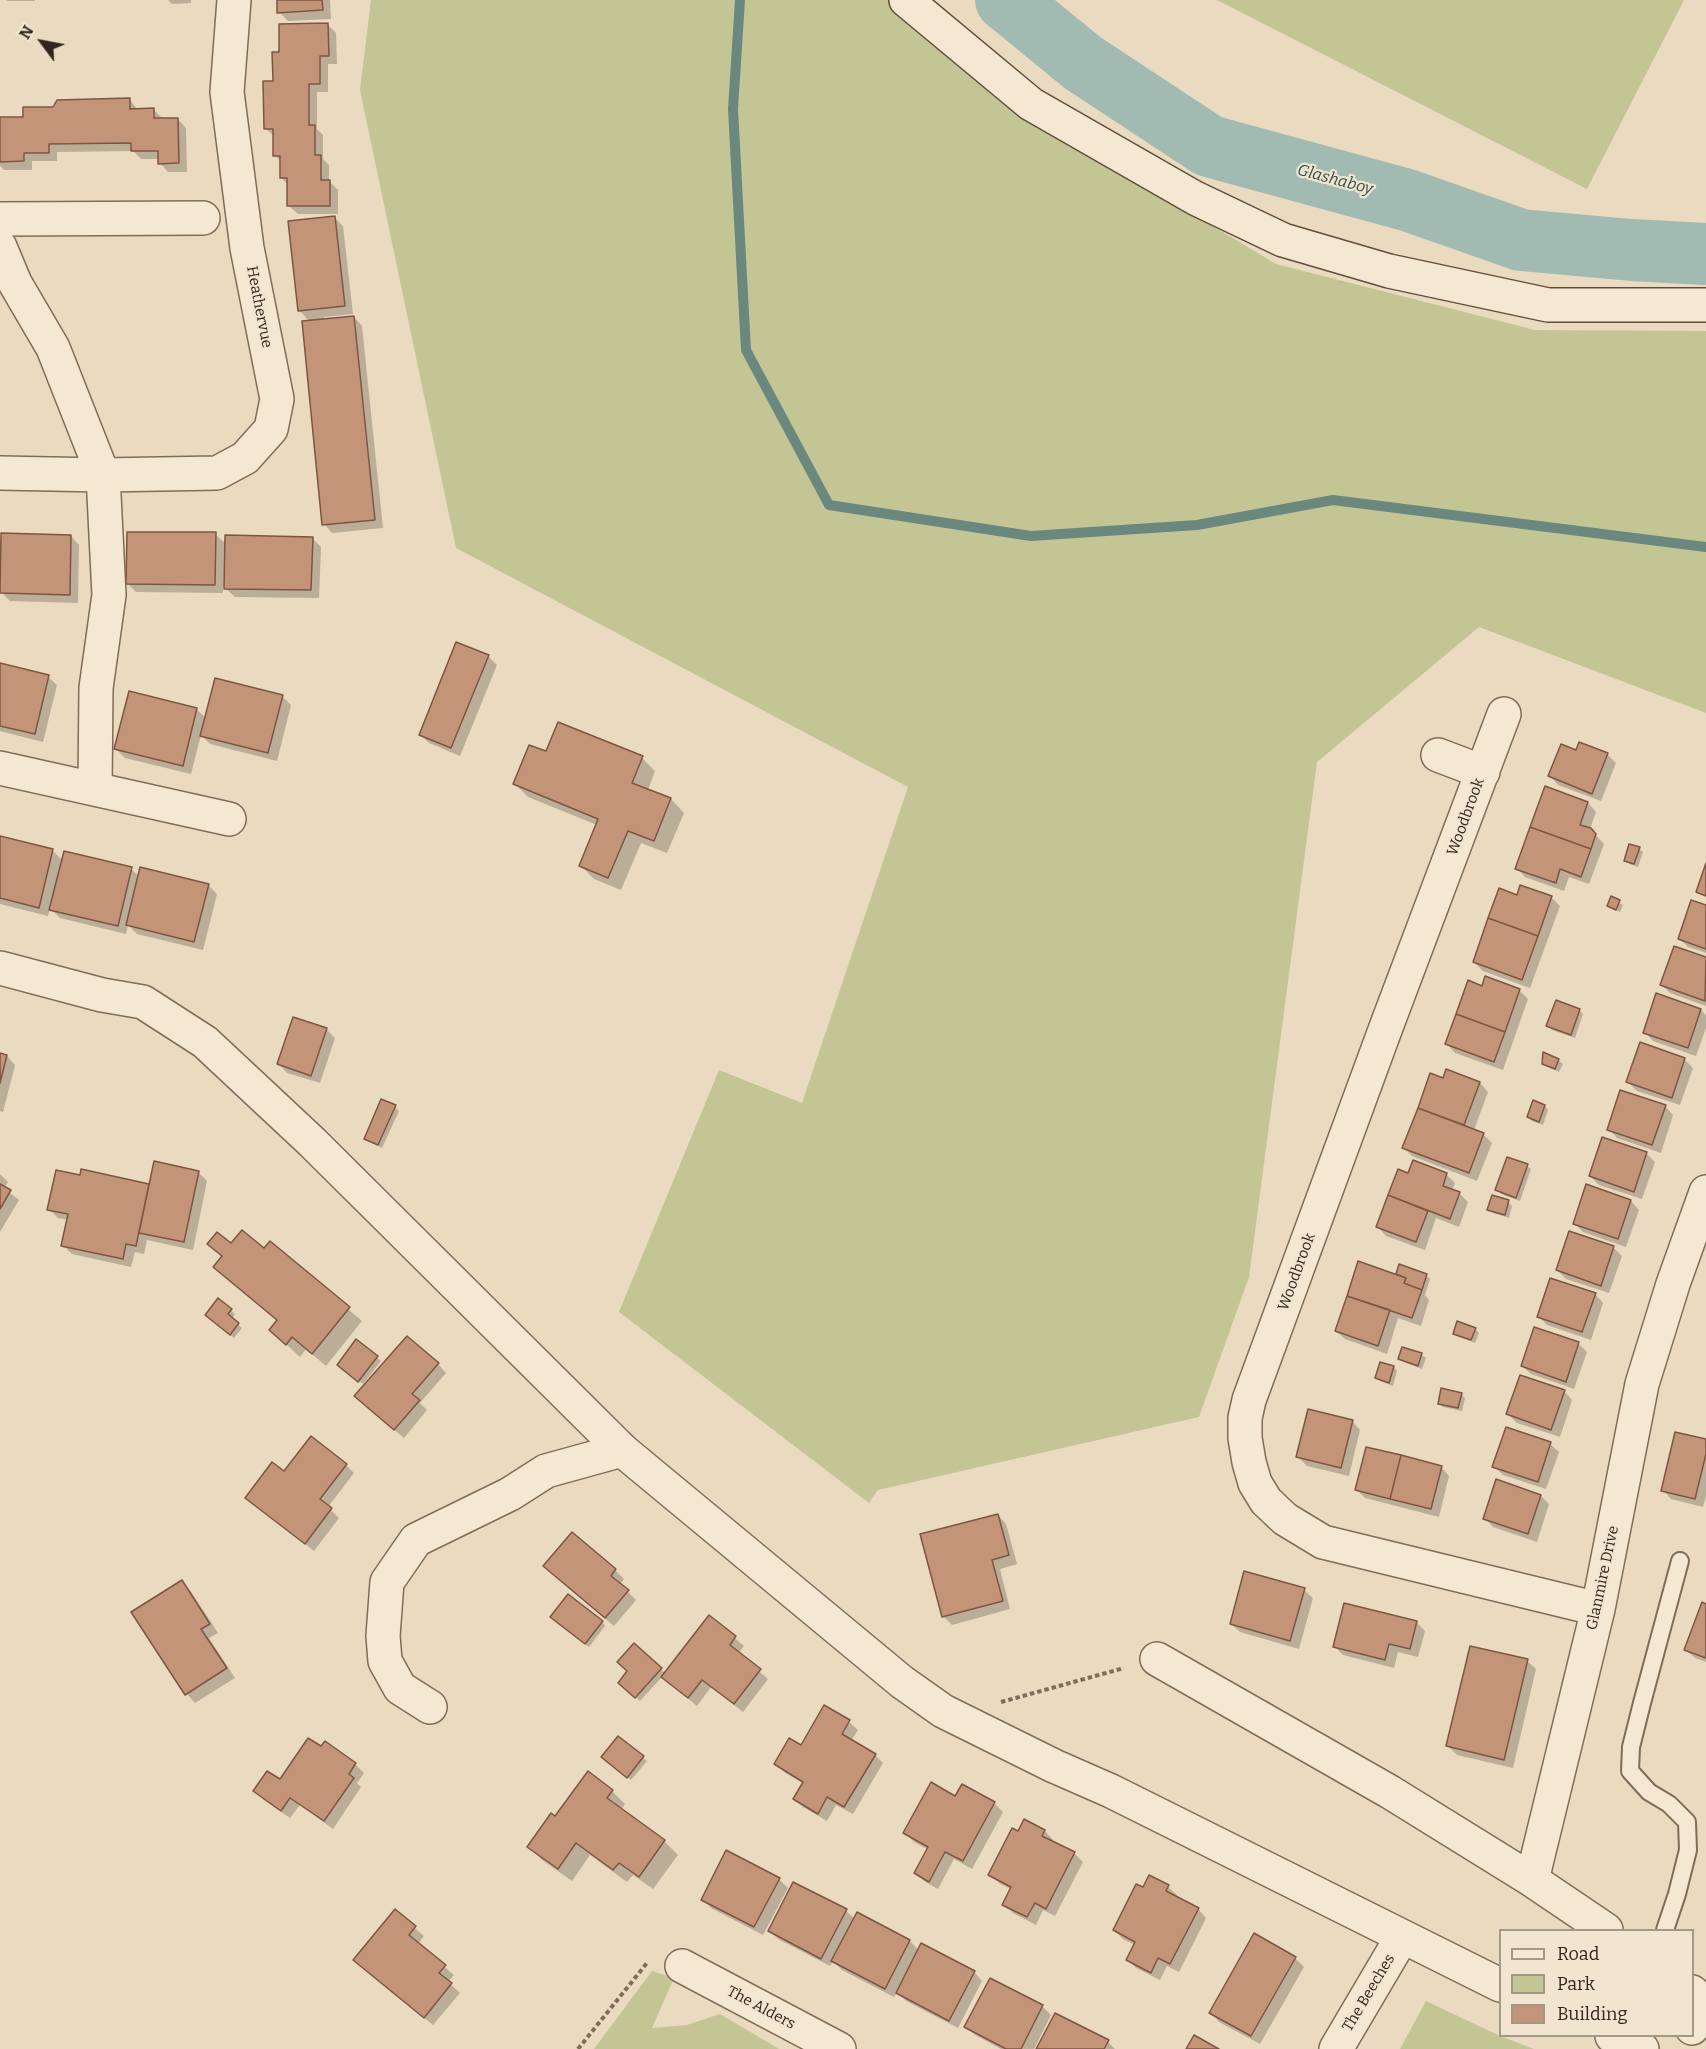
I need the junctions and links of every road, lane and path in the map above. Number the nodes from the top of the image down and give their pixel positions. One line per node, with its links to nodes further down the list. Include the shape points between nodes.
1 (234, 0): 8 (street, Heathervue, via 227,92 247,248 277,399 271,429 246,458 217,473)
2 (906, 0): 6 (street, via 1030,104 1195,198 1283,240 1389,271 1548,305)
3 (203, 218): 4 (street)
4 (0, 219)
5 (0, 247): 8 (street, via 15,283 53,348)
6 (1706, 305)
7 (0, 473): 8 (street, Heathervue)
8 (103, 475): 13 (street, via 109,595 96,688)
9 (1504, 714): 12 (street, Woodbrook)
10 (1438, 755): 12 (street)
11 (0, 768): 13 (street)
12 (1483, 772): 19 (street, Woodbrook, via 1250,1400 1245,1438 1255,1484 1266,1501 1285,1519 1323,1542)
13 (94, 789): 14 (street)
14 (229, 819)
15 (0, 968): 17 (street, via 143,1002 205,1042 312,1142)
16 (1706, 1192): 19 (street, Glanmire Drive, via 1642,1384)
17 (622, 1450): 21 (street, via 546,1471 510,1494 416,1540 387,1582 385,1661 400,1688); 22 (street, via 902,1682)
18 (1680, 1561): 25 (lane, via 1636,1725 1630,1771 1687,1822 1688,1851)
19 (1598, 1609): 23 (street, Glanmire Drive)
20 (1157, 1659): 22 (path); 23 (street, via 1390,1792)
21 (430, 1707)
22 (951, 1715): 26 (street)
23 (1532, 1880): 24 (street)
24 (1605, 1929)
25 (1665, 1929)
26 (1402, 1937): 28 (street); 32 (street, The Beeches)
27 (682, 1966): 30 (path, via 654,1955); 31 (street, The Alders)
28 (1499, 1985)
29 (1614, 2037): 33 (street)
30 (578, 2049)
31 (839, 2049)
32 (1336, 2049)
33 (1642, 2049)

